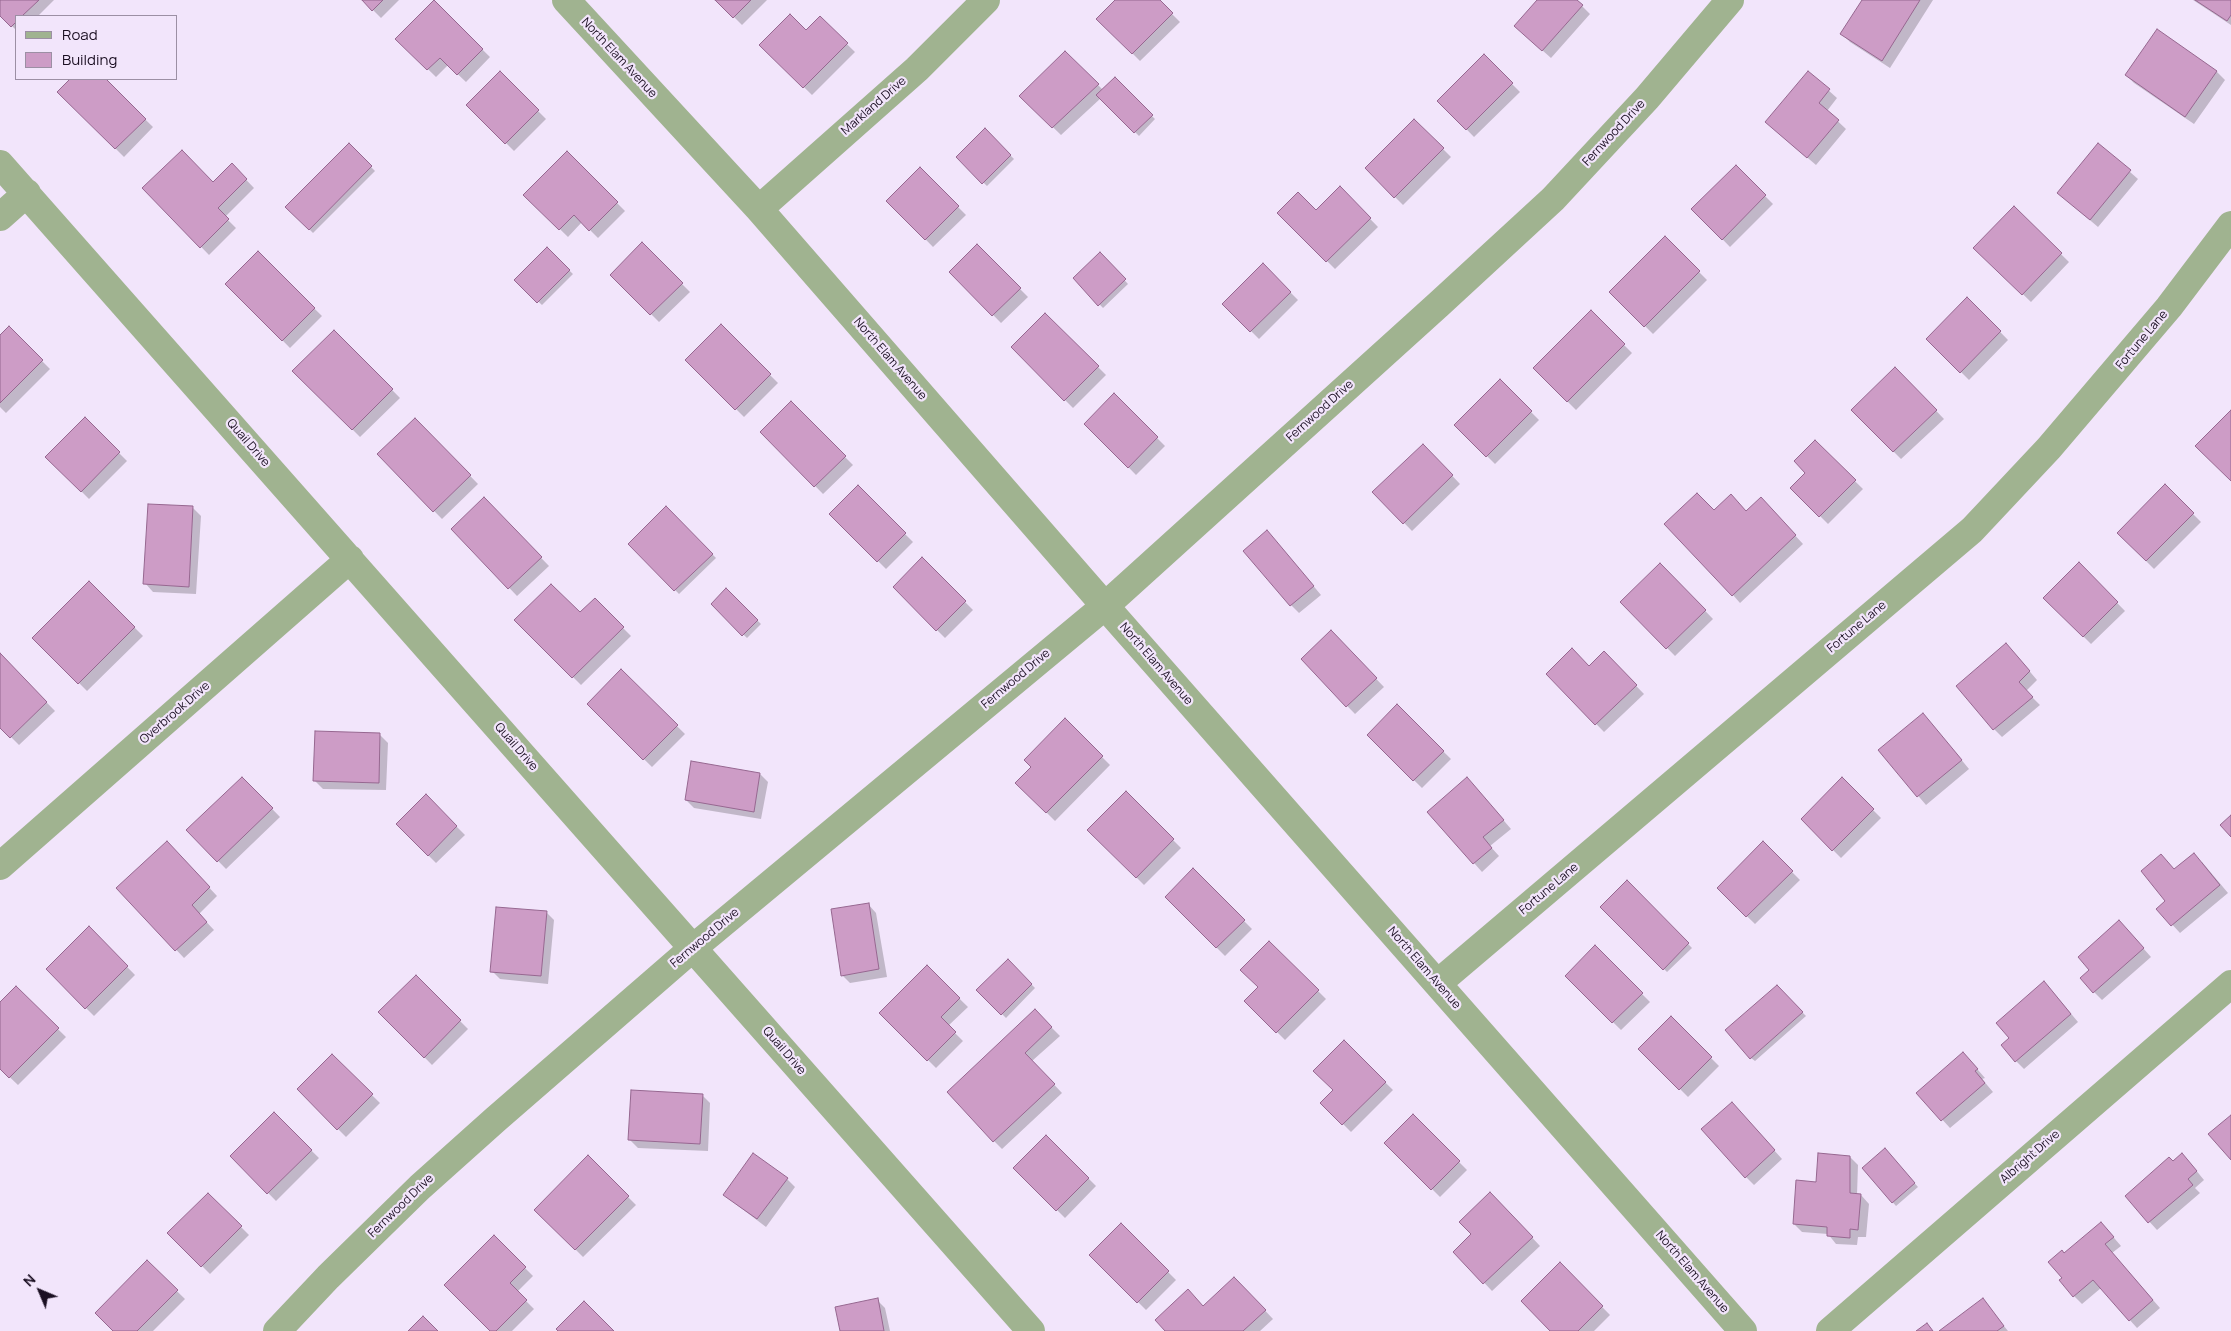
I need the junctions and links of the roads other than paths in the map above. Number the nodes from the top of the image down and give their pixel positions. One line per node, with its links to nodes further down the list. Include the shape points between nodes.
1 (566, 0): 6 (street, North Elam Avenue)
2 (986, 0): 6 (street, Markland Drive, via 917,69)
3 (1730, 0): 10 (street, Fernwood Drive, via 1647,98 1553,199)
4 (0, 164): 5 (street, Quail Drive)
5 (27, 193): 7 (street); 9 (street, Quail Drive)
6 (759, 209): 10 (street, North Elam Avenue)
7 (0, 217)
8 (2231, 225): 13 (street, Fortune Lane, via 2169,307 2049,448 1972,530)
9 (350, 559): 11 (street, Overbrook Drive); 12 (street, Quail Drive)
10 (1105, 606): 12 (street, Fernwood Drive); 13 (street, North Elam Avenue)
11 (0, 866)
12 (693, 948): 15 (street, Fernwood Drive, via 420,1187); 16 (street, Quail Drive)
13 (1438, 984): 17 (street, North Elam Avenue)
14 (2231, 984): 18 (street, Albright Drive)
15 (277, 1331)
16 (1031, 1331)
17 (1743, 1331)
18 (1830, 1331)

